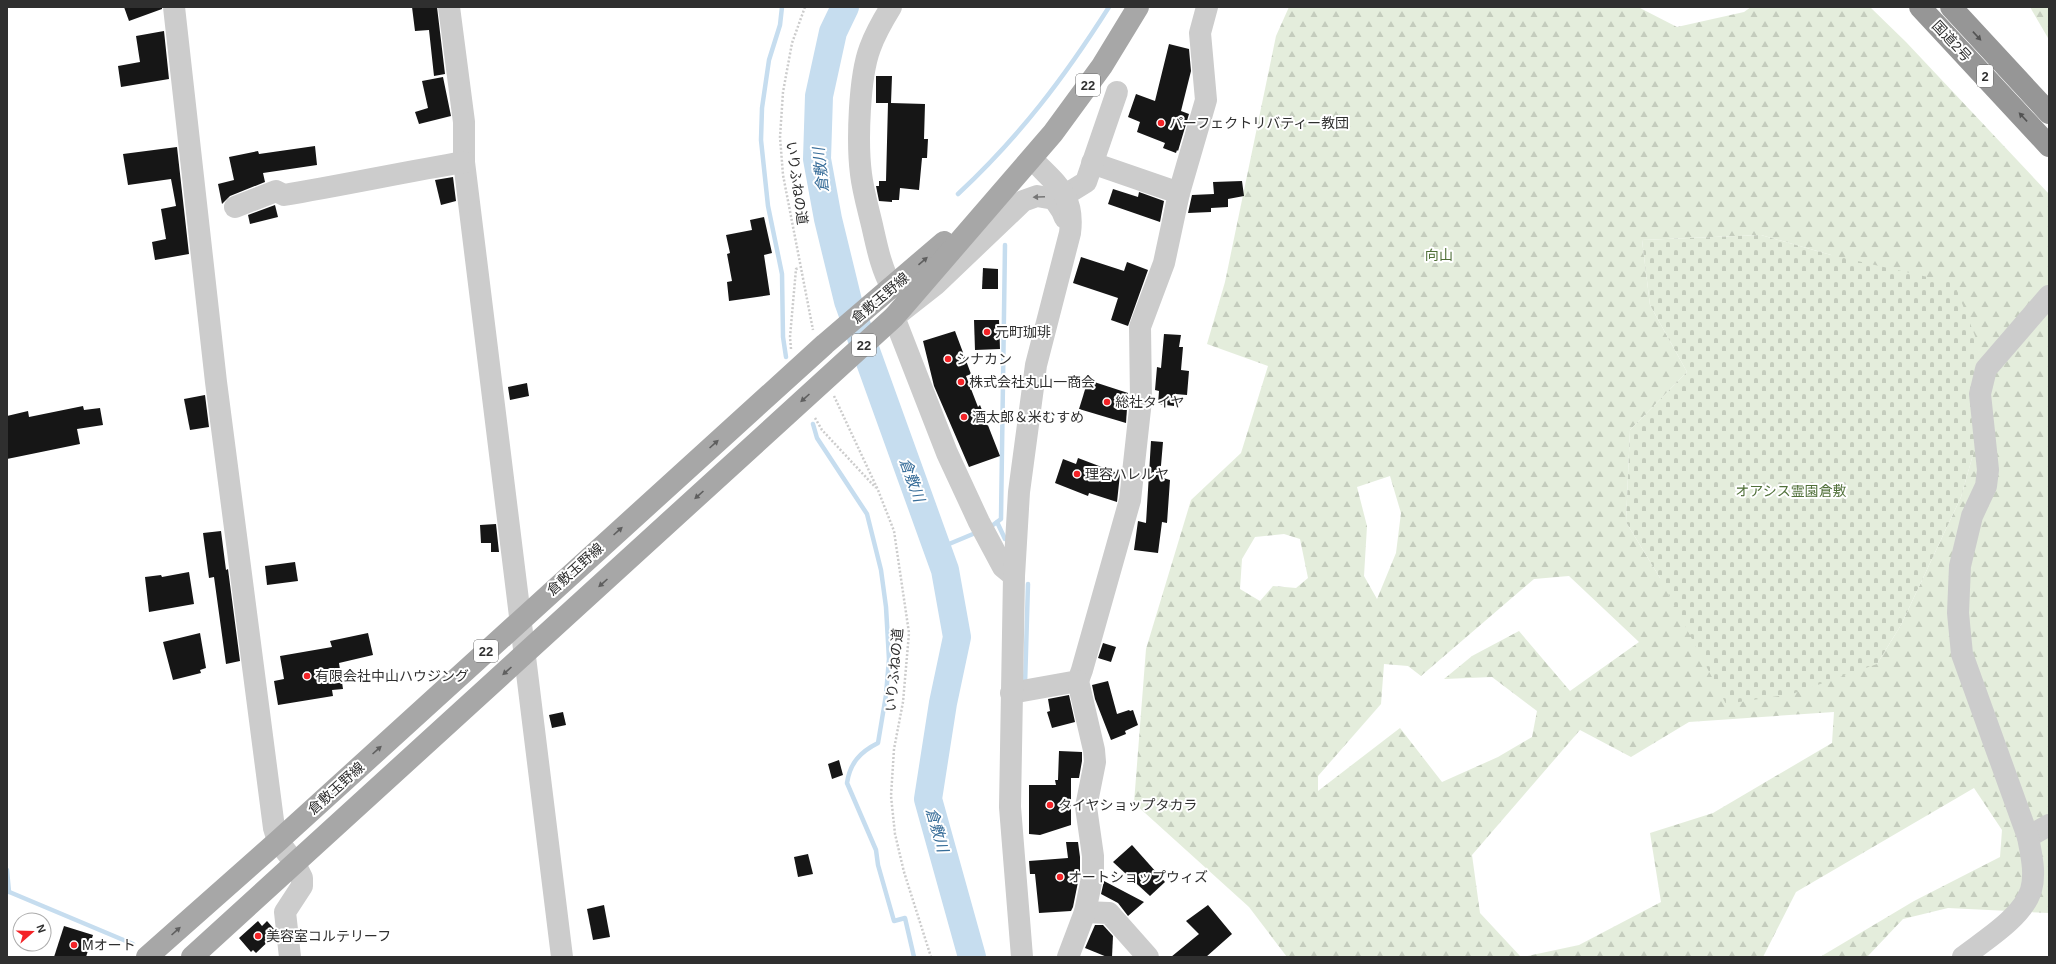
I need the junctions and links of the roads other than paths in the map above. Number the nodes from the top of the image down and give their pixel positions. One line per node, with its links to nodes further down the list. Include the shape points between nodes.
1 (174, 7): 29 (street, via 216,382 274,828)
2 (449, 7): 12 (street, via 464,122)
3 (891, 7): 19 (street, via 870,48 861,107 860,146 862,182)
4 (1138, 7): 11 (main road, 倉敷玉野線 / 22, via 1102,66)
5 (1207, 7): 15 (street, via 1200,33 1206,100)
6 (1920, 7): 10 (highway, 国道2号 / 2, one-way to 6)
7 (1951, 7): 9 (highway, 国道2号 / 2, one-way to 9)
8 (1117, 92): 13 (street)
9 (2049, 113)
10 (2049, 146)
11 (1032, 159): 14 (main road, 倉敷玉野線 / 22); 16 (street)
12 (464, 162): 17 (street, via 284,195 276,191); 23 (street)
13 (1092, 163): 15 (street); 16 (street, via 1086,182)
14 (1008, 187): 19 (main road, 倉敷玉野線 / 22, one-way to 14); 21 (main road, 倉敷玉野線 / 22)
15 (1179, 193): 25 (street, via 1164,263 1140,327 1141,400 1130,500)
16 (1065, 195): 18 (street, via 1072,219)
17 (235, 208)
18 (1070, 233): 21 (street, one-way to 21, via 1062,210 1054,199 1037,196 1023,201 936,284); 22 (street, via 1036,366 1019,492)
19 (887, 292): 23 (main road, 倉敷玉野線 / 22, one-way to 19, via 819,339)
20 (2046, 299): 28 (street, via 1986,369 1980,394 1988,470 1986,486 1972,516 1960,566 1958,613 1962,654)
21 (894, 317): 22 (street, via 969,501 1003,567); 24 (main road, 倉敷玉野線 / 22, one-way to 24)
22 (1014, 576): 26 (street)
23 (521, 618): 24 (street); 29 (main road, 倉敷玉野線 / 22, one-way to 23)
24 (526, 654): 30 (main road, 倉敷玉野線 / 22, one-way to 30); 35 (street)
25 (1078, 681): 26 (street); 31 (street, via 1095,762 1086,807 1093,873)
26 (1011, 693): 36 (street, via 1010,807)
27 (2049, 825): 28 (street)
28 (2028, 837): 39 (street, via 2033,868 2031,890 2018,913)
29 (278, 841): 30 (street); 32 (main road, 倉敷玉野線 / 22, one-way to 29)
30 (294, 862): 33 (main road, 倉敷玉野線 / 22); 34 (street, via 302,878 302,886 285,912)
31 (1085, 912): 37 (street); 38 (street, via 1109,913)
32 (147, 957)
33 (192, 957)
34 (290, 957)
35 (562, 957)
36 (1022, 957)
37 (1068, 957)
38 (1148, 957)
39 (1964, 957)

